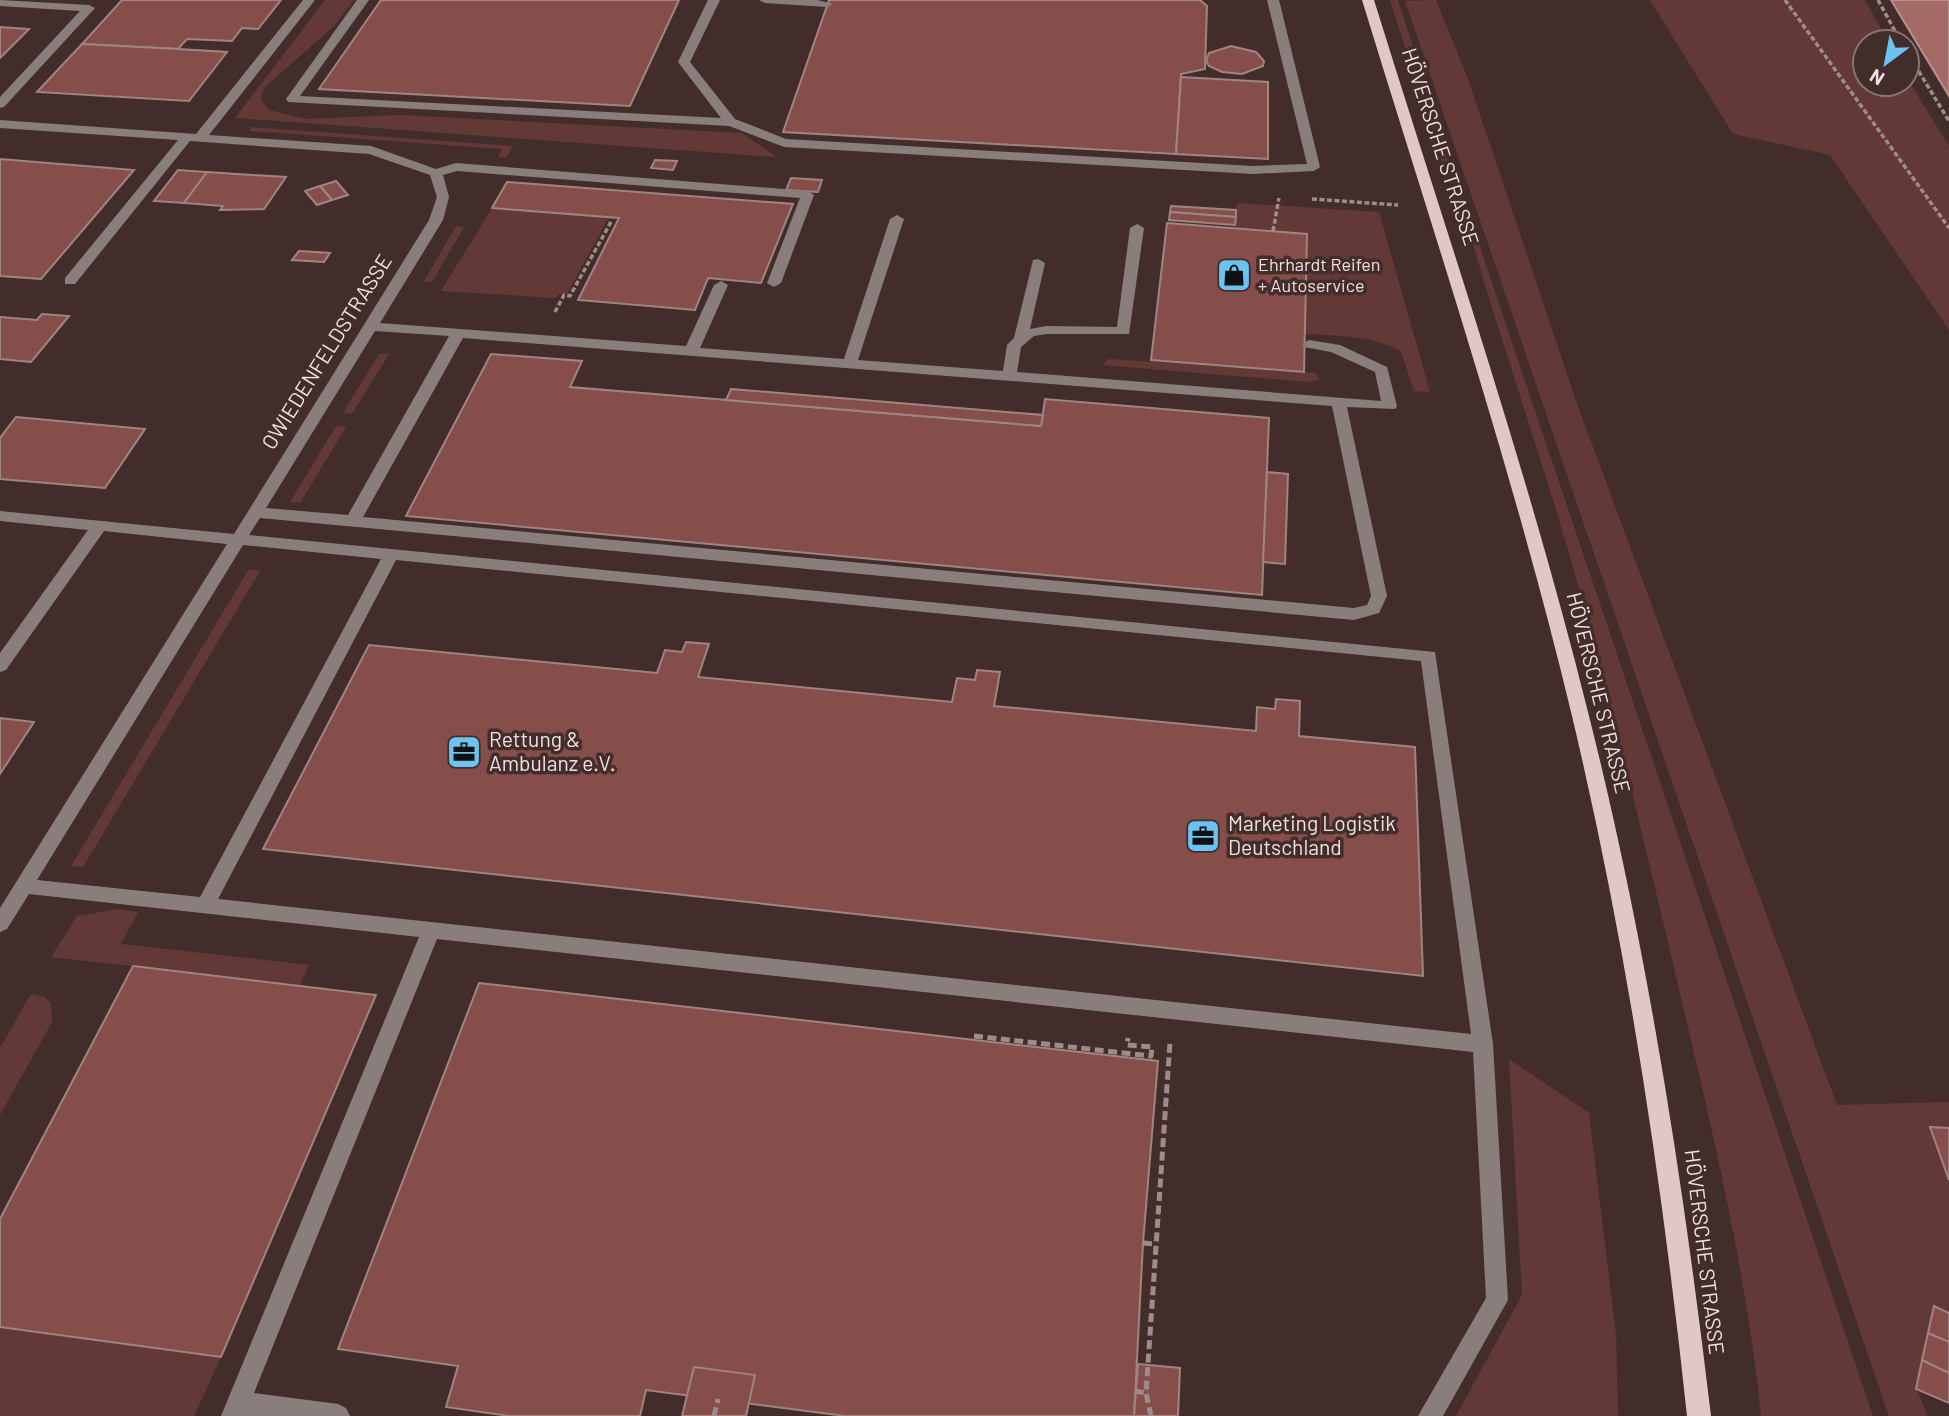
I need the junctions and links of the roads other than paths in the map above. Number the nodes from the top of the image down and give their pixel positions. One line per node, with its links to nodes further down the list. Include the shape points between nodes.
1 (309, 0): 13 (street)
2 (363, 0): 11 (street, via 292,99)
3 (714, 0): 11 (street, via 684,62)
4 (765, 0): 9 (street)
5 (1273, 0): 11 (street, via 1314,167 1253,170 784,143)
6 (1368, 0): 44 (main road, HÖVERSCHE STRASSE, via 1498,415 1556,619 1615,868 1654,1066 1684,1268)
7 (0, 4): 8 (street)
8 (93, 4): 10 (street)
9 (827, 4)
10 (0, 104)
11 (731, 122)
12 (0, 124): 13 (street)
13 (192, 138): 14 (street, via 371,150); 18 (street)
14 (436, 173): 19 (street, via 456,167 808,195); 21 (street, OWIEDENFELDSTRASSE, via 443,197 436,220)
15 (898, 219): 26 (street)
16 (1137, 228): 23 (street, via 1124,331 1046,330)
17 (1038, 264): 23 (street)
18 (70, 281)
19 (774, 283)
20 (721, 285): 25 (street)
21 (370, 326): 22 (street); 29 (street, OWIEDENFELDSTRASSE)
22 (458, 333): 25 (street); 31 (street)
23 (1021, 337): 27 (street, via 1010,357)
24 (1309, 344): 28 (street, via 1335,348 1382,370 1390,407)
25 (690, 353): 26 (street)
26 (849, 365): 27 (street)
27 (1009, 377): 28 (street)
28 (1339, 402): 31 (street, via 1379,596 1373,609 1354,614)
29 (255, 512): 31 (street); 33 (street, OWIEDENFELDSTRASSE)
30 (0, 516): 32 (street)
31 (353, 521)
32 (100, 526): 33 (street); 35 (street)
33 (239, 538): 34 (street); 36 (street, OWIEDENFELDSTRASSE)
34 (392, 553): 37 (street); 40 (street, via 1429,656)
35 (0, 666)
36 (24, 886): 37 (street); 38 (street, OWIEDENFELDSTRASSE)
37 (205, 906): 39 (street)
38 (0, 924)
39 (431, 930): 40 (street); 41 (street)
40 (1483, 1044): 43 (street, via 1497,1300)
41 (236, 1409): 42 (street)
42 (338, 1416)
43 (1430, 1416)
44 (1699, 1416)

